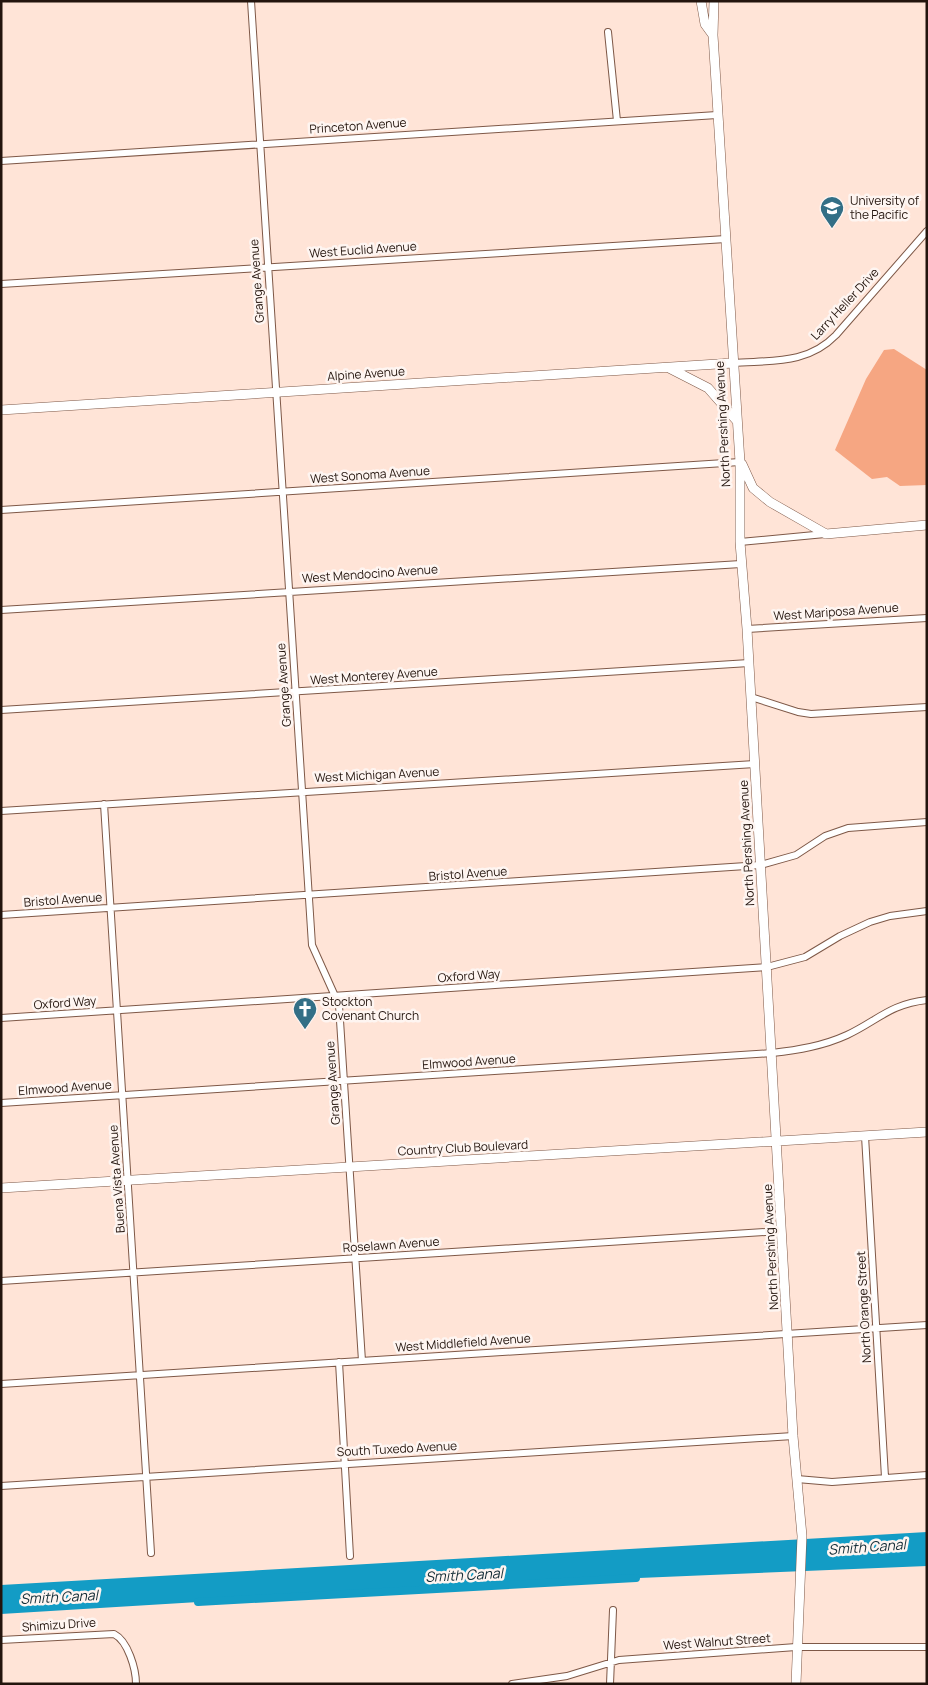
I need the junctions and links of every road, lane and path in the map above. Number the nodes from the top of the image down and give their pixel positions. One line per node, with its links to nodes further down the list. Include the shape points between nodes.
1 (251, 1): 8 (street, Grange Avenue)
2 (701, 1): 5 (street, via 705,24)
3 (714, 1): 5 (street, North Pershing Avenue)
4 (608, 32): 7 (street)
5 (712, 35): 6 (street, North Pershing Avenue)
6 (717, 114): 7 (street, Princeton Avenue); 11 (street, North Pershing Avenue)
7 (616, 121): 8 (street, Princeton Avenue)
8 (260, 143): 9 (street, Princeton Avenue); 12 (street, Grange Avenue)
9 (1, 161)
10 (927, 231): 14 (street, Larry Heller Drive, via 820,349 796,358)
11 (726, 239): 12 (street, West Euclid Avenue); 14 (street, North Pershing Avenue)
12 (268, 268): 13 (street, West Euclid Avenue); 16 (street, Grange Avenue)
13 (1, 284)
14 (732, 363): 15 (street, Alpine Avenue); 18 (street, North Pershing Avenue)
15 (666, 367): 16 (street, Alpine Avenue); 18 (street, via 708,388)
16 (276, 392): 17 (street, Alpine Avenue); 20 (street, Grange Avenue)
17 (1, 410)
18 (737, 421): 19 (street, North Pershing Avenue)
19 (740, 462): 20 (street, West Sonoma Avenue); 23 (street, via 753,488 770,502); 24 (street, North Pershing Avenue)
20 (283, 492): 21 (street, West Sonoma Avenue); 26 (street, Grange Avenue)
21 (1, 510)
22 (927, 524): 23 (street)
23 (826, 534): 24 (street)
24 (740, 542): 25 (street, North Pershing Avenue)
25 (741, 564): 26 (street, West Mendocino Avenue); 29 (street, North Pershing Avenue)
26 (289, 592): 27 (street, West Mendocino Avenue); 31 (street, Grange Avenue)
27 (1, 610)
28 (927, 618): 29 (street, West Mariposa Avenue)
29 (747, 629): 30 (street, North Pershing Avenue)
30 (749, 663): 31 (street, West Monterey Avenue); 32 (street, North Pershing Avenue)
31 (295, 692): 34 (street, West Monterey Avenue); 36 (street, Grange Avenue)
32 (751, 697): 33 (street, via 811,714); 35 (street, North Pershing Avenue)
33 (927, 707)
34 (1, 710)
35 (755, 764): 36 (street, West Michigan Avenue); 40 (street, North Pershing Avenue)
36 (302, 791): 37 (street, West Michigan Avenue); 41 (street, Grange Avenue)
37 (104, 804): 38 (street, West Michigan Avenue); 42 (street, Buena Vista Avenue)
38 (1, 811)
39 (927, 822): 40 (street, Bristol Avenue, via 848,828 825,836 796,855)
40 (761, 866): 41 (street, Bristol Avenue); 45 (street, North Pershing Avenue)
41 (308, 896): 42 (street, Bristol Avenue); 46 (street, Grange Avenue, via 312,945)
42 (110, 908): 44 (street, Bristol Avenue); 48 (street, Buena Vista Avenue)
43 (927, 911): 45 (street, Oxford Way, via 870,922 805,957)
44 (1, 915)
45 (767, 967): 46 (street, Oxford Way); 50 (street, North Pershing Avenue)
46 (334, 995): 48 (street, Oxford Way); 51 (street, Grange Avenue, via 340,1005)
47 (927, 1000): 50 (street, Elmwood Avenue, via 891,1009 836,1040)
48 (117, 1010): 49 (street, Oxford Way); 52 (street, Buena Vista Avenue)
49 (1, 1018)
50 (772, 1053): 51 (street, Elmwood Avenue); 56 (street, North Pershing Avenue)
51 (344, 1082): 52 (street, Elmwood Avenue); 57 (street, Grange Avenue)
52 (122, 1096): 53 (street, Elmwood Avenue); 58 (street, Buena Vista Avenue)
53 (1, 1103)
54 (927, 1132): 55 (street, Country Club Boulevard)
55 (865, 1136): 56 (street, Country Club Boulevard); 65 (street, North Orange Street)
56 (777, 1141): 57 (street, Country Club Boulevard); 60 (street, North Pershing Avenue)
57 (350, 1167): 58 (street, Country Club Boulevard); 61 (street, Grange Avenue)
58 (128, 1181): 59 (street, Country Club Boulevard); 62 (street, Buena Vista Avenue)
59 (1, 1188)
60 (781, 1231): 61 (street, Roselawn Avenue); 66 (street, North Pershing Avenue)
61 (356, 1258): 62 (street, Roselawn Avenue); 67 (street, Grange Avenue)
62 (134, 1273): 63 (street, Roselawn Avenue); 69 (street, Buena Vista Avenue)
63 (1, 1281)
64 (927, 1325): 65 (street, West Middlefield Avenue)
65 (876, 1328): 66 (street, West Middlefield Avenue); 76 (street, North Orange Street)
66 (787, 1332): 67 (street, West Middlefield Avenue); 71 (street, North Pershing Avenue)
67 (362, 1361): 68 (street, West Middlefield Avenue)
68 (339, 1362): 69 (street, West Middlefield Avenue); 72 (street)
69 (140, 1375): 70 (street, West Middlefield Avenue); 74 (street, Buena Vista Avenue)
70 (1, 1384)
71 (793, 1436): 72 (street, South Tuxedo Avenue); 75 (street, North Pershing Avenue)
72 (344, 1463): 74 (street, South Tuxedo Avenue); 79 (street)
73 (927, 1475): 76 (street)
74 (147, 1477): 77 (street, South Tuxedo Avenue); 78 (street, Buena Vista Avenue)
75 (797, 1478): 76 (street, via 832,1482); 82 (street, North Pershing Avenue, via 802,1536)
76 (885, 1478)
77 (1, 1486)
78 (151, 1553)
79 (350, 1556)
80 (613, 1610): 84 (street)
81 (1, 1640): 85 (street, Shimizu Drive, via 110,1633 118,1636 129,1654)
82 (796, 1647): 83 (street, West Walnut Street); 84 (street, West Walnut Street); 88 (street, North Pershing Avenue)
83 (927, 1647)
84 (611, 1661): 86 (street, West Walnut Street, via 568,1676); 87 (street)
85 (136, 1684)
86 (512, 1684)
87 (610, 1684)
88 (796, 1684)

